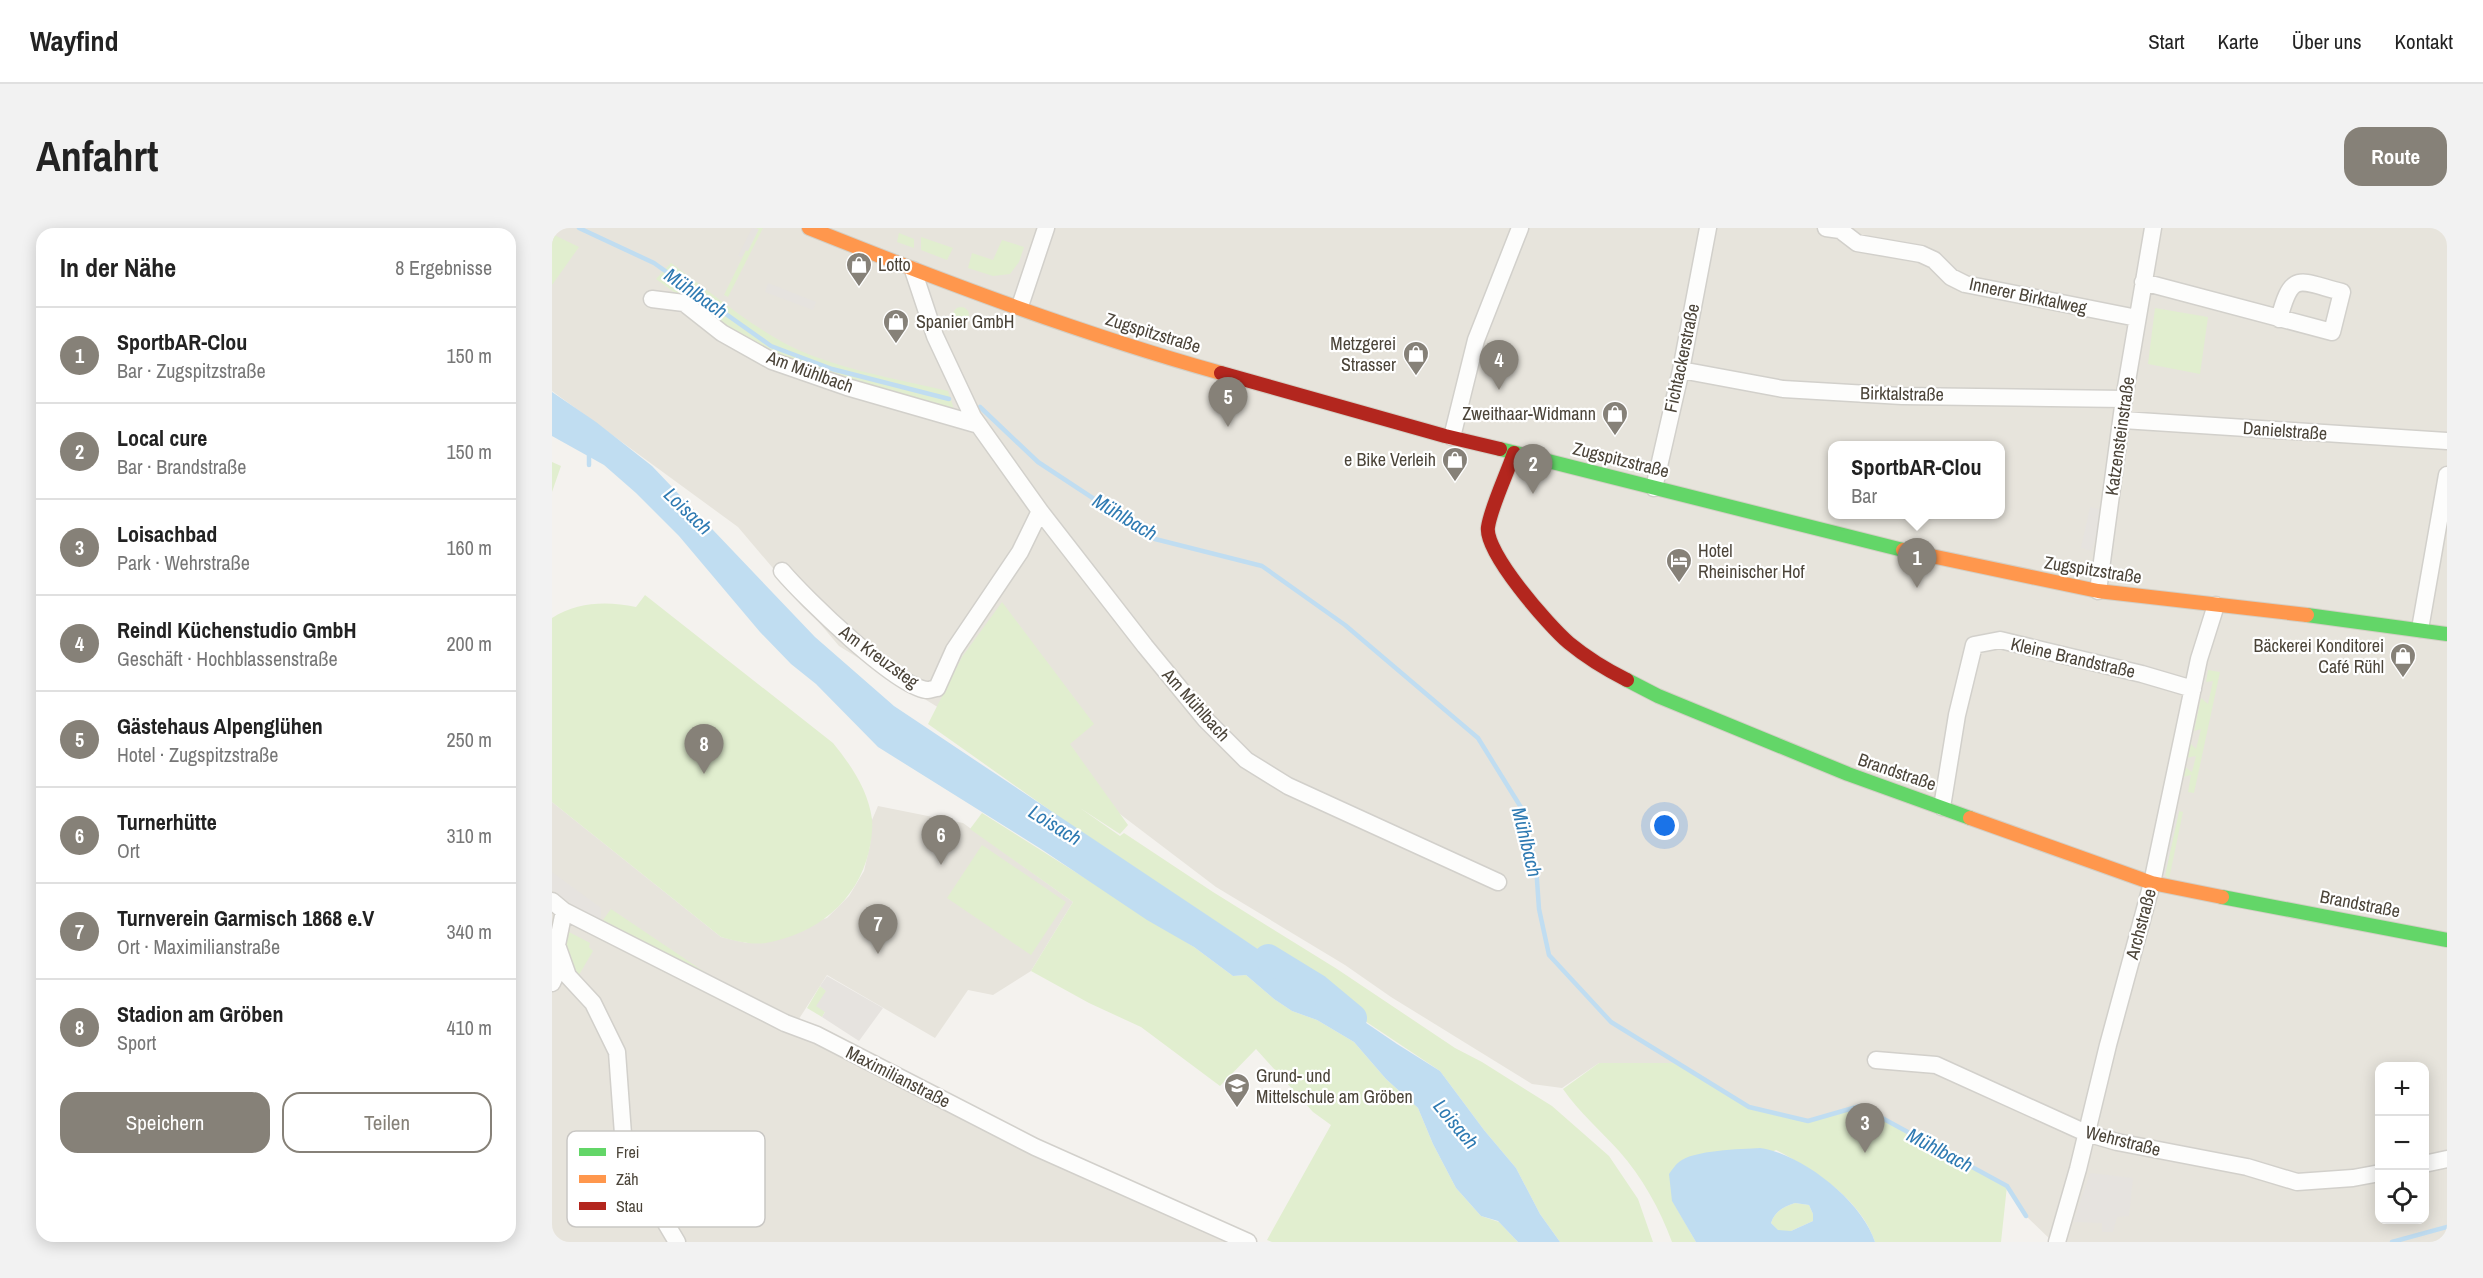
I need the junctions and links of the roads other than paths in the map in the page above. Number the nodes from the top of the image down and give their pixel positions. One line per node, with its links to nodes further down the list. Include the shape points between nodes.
1 (809, 228): 7 (main road, Zugspitzstraße)
2 (1046, 228): 10 (street)
3 (1520, 228): 17 (street, via 1476,340)
4 (1708, 228): 13 (street, Fichtackerstraße)
5 (1826, 228): 11 (street, Innerer Birktalweg, via 1840,230 1857,243 1921,254 1965,284)
6 (2153, 228): 8 (street, Katzensteinstraße)
7 (913, 270): 10 (main road, Zugspitzstraße); 16 (street, Am Mühlbach, via 935,336)
8 (2143, 282): 11 (street, Katzensteinstraße); 12 (street)
9 (652, 299): 16 (street, Am Mühlbach, via 684,303 722,333 772,361 847,387)
10 (1020, 306): 17 (main road, Zugspitzstraße, via 1136,349)
11 (2138, 318): 14 (street, Katzensteinstraße)
12 (2279, 319)
13 (1681, 370): 14 (street, Birktalstraße, via 1783,389 1902,396); 21 (street, Fichtackerstraße)
14 (2124, 399): 15 (street, Katzensteinstraße)
15 (2123, 420): 18 (street, Danielstraße); 24 (street, Katzensteinstraße)
16 (976, 421): 22 (street, Am Mühlbach)
17 (1452, 437): 19 (main road, Zugspitzstraße)
18 (2447, 441)
19 (1514, 453): 21 (main road, Zugspitzstraße); 29 (main road, Brandstraße, via 1487,530 1492,549 1515,582 1569,643 1613,673 1658,696 1848,774)
20 (2447, 474): 26 (street)
21 (1654, 488): 24 (main road, Zugspitzstraße, via 1917,554)
22 (1040, 511): 23 (street, Am Kreuzsteg, via 1020,552 954,650 937,688 927,690 912,685 854,643); 30 (street, Am Mühlbach, via 1205,719 1246,760 1288,786)
23 (782, 571)
24 (2098, 591): 25 (main road, Zugspitzstraße)
25 (2216, 604): 26 (main road, Zugspitzstraße); 28 (street, Archstraße)
26 (2420, 629): 27 (main road, Zugspitzstraße)
27 (2447, 634)
28 (2193, 689): 29 (street, Kleine Brandstraße, via 2000,640 1974,645 1957,715); 31 (street, Archstraße)
29 (1942, 807): 31 (main road, Brandstraße)
30 (1498, 882)
31 (2152, 883): 33 (main road, Brandstraße); 38 (street, Archstraße)
32 (558, 906): 34 (street); 44 (street, Maximilianstraße, via 1035,1147)
33 (2447, 940)
34 (557, 945): 35 (street); 37 (street, via 568,976 593,1003 618,1052)
35 (552, 983)
36 (1876, 1060): 38 (street, Wehrstraße, via 1936,1065)
37 (623, 1131)
38 (2086, 1133): 41 (street, Wehrstraße, via 2247,1167 2297,1182); 45 (street, Archstraße)
39 (2447, 1159): 40 (street)
40 (2429, 1163)
41 (2375, 1174)
42 (668, 1227): 43 (street)
43 (677, 1242)
44 (1248, 1242)
45 (2057, 1242)

